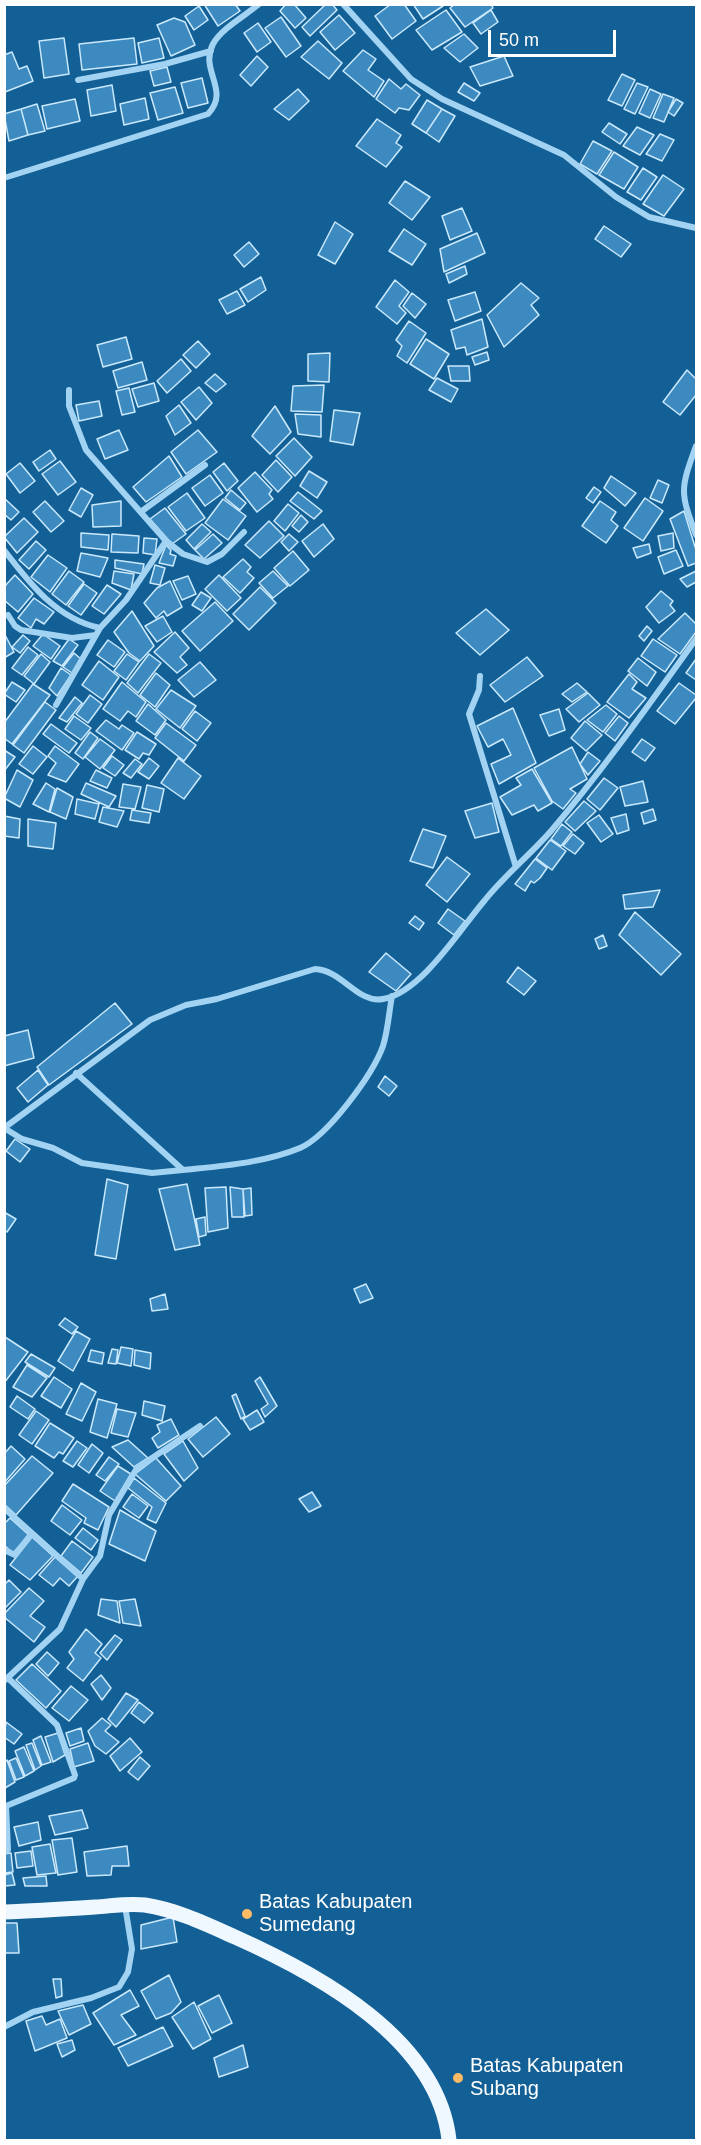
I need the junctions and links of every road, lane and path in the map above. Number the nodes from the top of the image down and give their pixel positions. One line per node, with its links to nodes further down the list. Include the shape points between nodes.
1 (260, 4): 3 (street, via 221,34)
2 (343, 4): 6 (street, via 411,79 442,99 564,155 616,197 649,217)
3 (211, 51): 4 (street); 5 (street, via 208,61 218,93 217,105 208,114)
4 (78, 80)
5 (4, 178)
6 (696, 228)
7 (69, 390): 10 (street, via 69,406 86,450)
8 (696, 446): 12 (street, via 682,498)
9 (205, 465): 10 (street)
10 (142, 511): 13 (street)
11 (244, 532): 13 (street, via 222,554 207,562 183,554)
12 (696, 535)
13 (166, 541): 16 (street, via 126,600)
14 (4, 550): 16 (street, via 37,592 64,614)
15 (8, 615): 17 (street, via 21,630 72,638)
16 (100, 628): 17 (street)
17 (96, 635): 20 (street)
18 (696, 639): 21 (street, via 551,830)
19 (480, 676): 21 (street, via 469,714)
20 (56, 705)
21 (516, 867): 22 (street, via 412,985)
22 (392, 996): 23 (street, via 367,998 335,974 315,969 186,1005 150,1020); 24 (street, via 383,1046 347,1106 325,1130 302,1147 279,1154)
23 (76, 1073): 24 (street); 24 (street, via 4,1128 82,1163 152,1173)
24 (183, 1170)
25 (200, 1426): 29 (street, via 137,1468 109,1515 100,1556)
26 (4, 1508): 27 (street)
27 (32, 1533): 28 (street, via 15,1555); 29 (street)
28 (4, 1550)
29 (83, 1579): 30 (street, via 60,1629)
30 (7, 1680): 31 (street, via 57,1725 75,1775 6,1806 8,1850)
31 (4, 1852)
32 (125, 1905): 33 (main road); 34 (street, via 132,1949 128,1972 119,1987 33,2012); 35 (main road, via 168,1910 197,1920 328,1985 366,2010 424,2076 441,2106)
33 (4, 1912)
34 (4, 2026)
35 (449, 2140)

